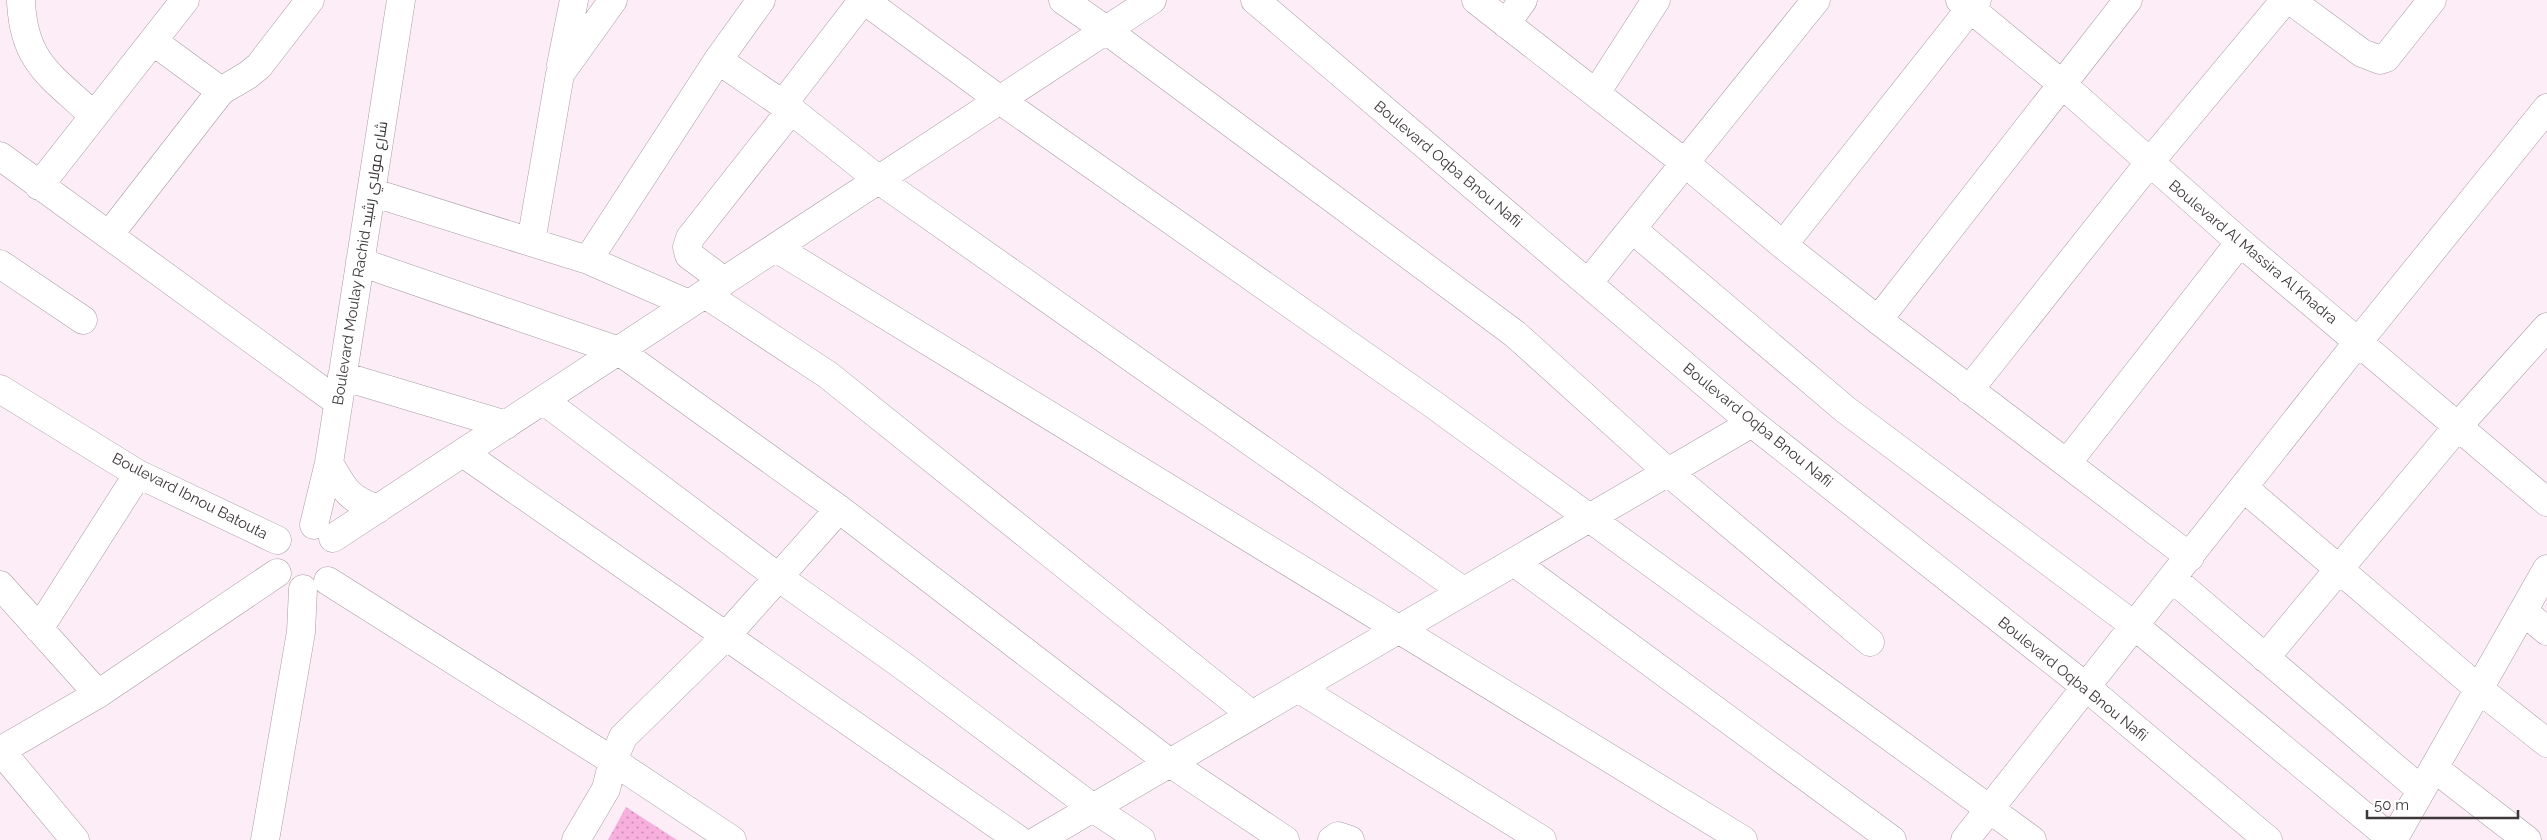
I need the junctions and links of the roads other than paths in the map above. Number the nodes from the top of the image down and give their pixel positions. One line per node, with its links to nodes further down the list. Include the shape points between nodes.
1 (185, 0): 23 (street)
2 (310, 0): 27 (street, via 259,66)
3 (401, 0): 38 (street, Boulevard Moulay Rachid شارع مولاي رشيد)
4 (574, 0): 25 (street)
5 (613, 0): 25 (street)
6 (761, 0): 24 (street)
7 (864, 0): 29 (street); 30 (street)
8 (1062, 0): 22 (street)
9 (1152, 0): 22 (street)
10 (1255, 0): 48 (street, Boulevard Oqba Bnou Nafii)
11 (1476, 0): 21 (street)
12 (1523, 0): 21 (street)
13 (1656, 0): 28 (street)
14 (1816, 0): 33 (street)
15 (2128, 0): 26 (street)
16 (2285, 0): 34 (street)
17 (2290, 0): 18 (street, via 2362,53 2380,60 2386,58)
18 (2432, 0)
19 (22, 1): 32 (street, via 24,35 29,48 40,64)
20 (1969, 3): 26 (street, Boulevard Al Massira Al Khadra); 43 (street)
21 (1506, 24): 28 (street)
22 (1106, 30): 29 (street); 65 (street, via 1516,334)
23 (154, 42): 27 (street); 32 (street)
24 (718, 60): 30 (street); 45 (street)
25 (560, 74): 41 (street)
26 (2063, 85): 34 (street, Boulevard Al Massira Al Khadra); 51 (street)
27 (221, 91): 40 (street)
28 (1596, 93): 33 (street)
29 (1000, 100): 36 (street); 71 (street, via 1332,332)
30 (787, 107): 36 (street); 49 (street, via 690,238 688,254)
31 (2547, 108): 53 (street)
32 (94, 116): 37 (street)
33 (1685, 163): 39 (street); 43 (street)
34 (2149, 163): 42 (street, Boulevard Al Massira Al Khadra); 57 (street)
35 (4, 167): 37 (street)
36 (879, 180): 44 (street); 84 (street)
37 (39, 186): 40 (street)
38 (371, 192): 41 (street); 46 (street, Boulevard Moulay Rachid شارع مولاي رشيد)
39 (1632, 229): 48 (street); 86 (street, via 1846,410)
40 (109, 236): 56 (street)
41 (531, 242): 45 (street)
42 (2240, 242): 53 (street, Boulevard Al Massira Al Khadra); 64 (street)
43 (1783, 245): 51 (street)
44 (776, 248): 49 (street); 88 (street)
45 (588, 260): 49 (street)
46 (360, 262): 54 (street); 56 (street, Boulevard Moulay Rachid شارع مولاي رشيد)
47 (0, 264): 50 (street)
48 (1589, 282): 59 (street, Boulevard Oqba Bnou Nafii)
49 (706, 293): 54 (street); 97 (street, via 828,375)
50 (83, 320)
51 (1878, 320): 57 (street)
52 (2547, 327): 61 (street)
53 (2358, 342): 61 (street, Boulevard Al Massira Al Khadra); 67 (street)
54 (619, 350): 58 (street); 70 (street)
55 (0, 389): 66 (street, Boulevard Ibnou Batouta)
56 (340, 389): 60 (street); 63 (street, Boulevard Moulay Rachid شارع مولاي رشيد)
57 (1969, 390): 64 (street)
58 (543, 400): 60 (street); 79 (street)
59 (1752, 423): 65 (street); 93 (street, Boulevard Oqba Bnou Nafii)
60 (506, 425): 62 (street)
61 (2458, 426): 68 (street, Boulevard Al Massira Al Khadra); 76 (street)
62 (463, 453): 69 (street); 90 (street)
63 (329, 463): 69 (street, via 353,497); 72 (street, Boulevard Moulay Rachid شارع مولاي رشيد)
64 (2067, 463): 74 (street)
65 (1668, 472): 71 (street); 91 (street)
66 (138, 474): 73 (street, Boulevard Ibnou Batouta); 87 (street)
67 (2244, 488): 74 (street); 76 (street)
68 (2547, 502)
69 (378, 508): 72 (street)
70 (839, 509): 79 (street); 101 (street)
71 (1588, 518): 75 (street); 104 (street)
72 (323, 532): 73 (street, via 294,526); 81 (street, via 338,549 335,572)
73 (278, 540): 78 (street, via 273,556)
74 (2190, 557): 80 (street)
75 (1514, 562): 84 (street); 117 (street)
76 (2339, 569): 92 (street); 95 (street)
77 (2547, 569): 85 (street)
78 (277, 573): 83 (street, via 292,586); 96 (street)
79 (778, 577): 90 (street); 103 (street)
80 (2172, 579): 86 (street); 92 (street)
81 (328, 581): 83 (street, via 316,588); 100 (street)
82 (0, 585): 87 (street)
83 (303, 589): 106 (street, via 301,632)
84 (1463, 592): 88 (street)
85 (2523, 611): 89 (street); 95 (street)
86 (2135, 626): 93 (street); 121 (street)
87 (39, 629): 96 (street)
88 (1398, 630): 94 (street); 116 (street)
89 (2547, 630)
90 (725, 637): 100 (street, via 623,737); 109 (street)
91 (1870, 642)
92 (2265, 658): 102 (street)
93 (2086, 687): 104 (street); 120 (street, Boulevard Oqba Bnou Nafii)
94 (1298, 688): 97 (street); 115 (street)
95 (2479, 689): 98 (street); 102 (street)
96 (98, 694): 99 (street)
97 (1252, 715): 101 (street)
98 (2547, 743)
99 (0, 750): 105 (street)
100 (613, 761): 107 (street, via 606,789); 108 (street)
101 (1170, 763): 103 (street); 112 (street)
102 (2428, 779): 121 (street); 122 (street)
103 (1093, 808): 110 (street); 111 (street)
104 (1989, 810): 118 (street); 119 (street)
105 (73, 839)
106 (265, 840)
107 (576, 840)
108 (732, 840)
109 (1019, 840)
110 (1038, 840)
111 (1142, 840)
112 (1285, 840)
113 (1332, 840): 114 (street, via 1338,836)
114 (1350, 840)
115 (1542, 840)
116 (1743, 840)
117 (1892, 840)
118 (1965, 840)
119 (2032, 840)
120 (2268, 840)
121 (2393, 840)
122 (2527, 840)

